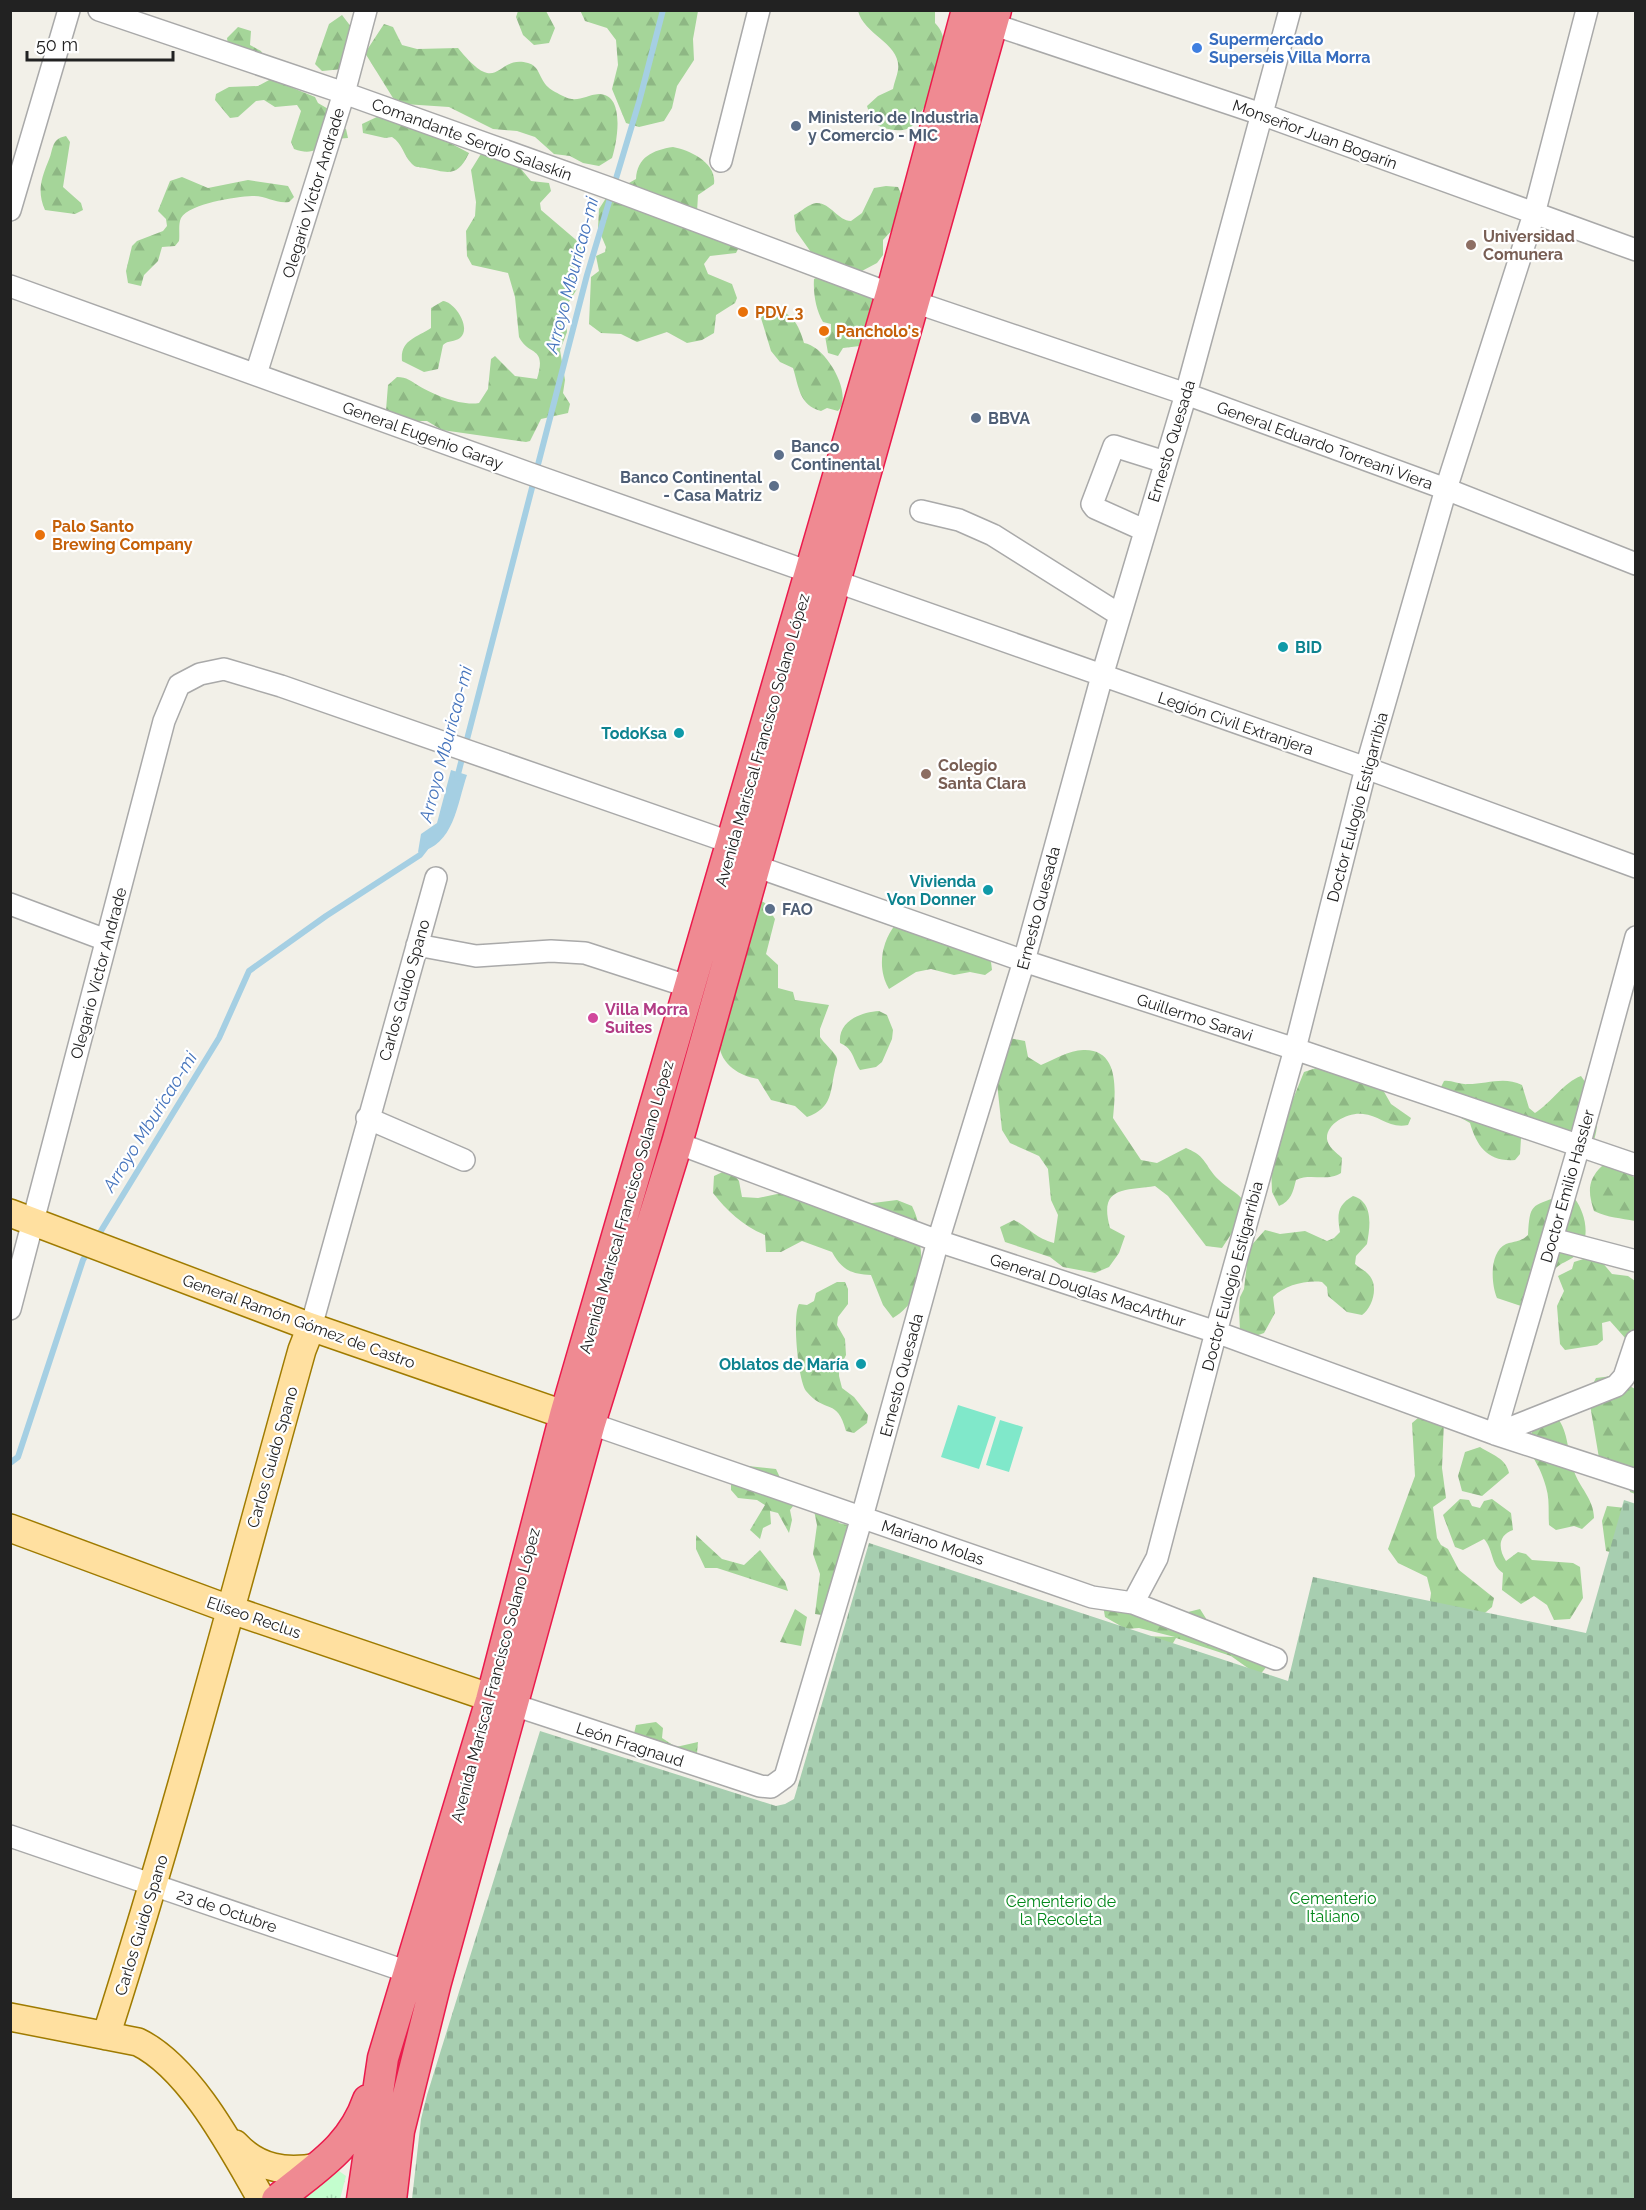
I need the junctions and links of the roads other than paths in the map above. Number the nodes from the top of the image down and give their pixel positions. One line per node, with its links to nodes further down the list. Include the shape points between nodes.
1 (69, 10): 11 (street)
2 (99, 10): 8 (street, Comandante Sergio Salaskín)
3 (366, 10): 8 (street, Olegario Víctor Andrade)
4 (759, 10): 10 (street)
5 (1290, 10): 9 (street, Ernesto Quesada)
6 (1587, 10): 12 (street, Doctor Eulogio Estigarribia)
7 (975, 14): 9 (street, Monseñor Juan Bogarín); 15 (highway, Avenida Mariscal Francisco Solano López)
8 (344, 93): 15 (street, Comandante Sergio Salaskín); 16 (street, Olegario Víctor Andrade)
9 (1261, 114): 12 (street, Monseñor Juan Bogarín); 17 (street, Ernesto Quesada)
10 (721, 161)
11 (10, 210)
12 (1534, 214): 13 (street, Monseñor Juan Bogarín); 19 (street, Doctor Eulogio Estigarribia)
13 (1635, 250)
14 (10, 286): 16 (street, General Eugenio Garay)
15 (905, 298): 17 (street, General Eduardo Torreani Viera); 23 (highway, Avenida Mariscal Francisco Solano López)
16 (256, 374): 23 (street, General Eugenio Garay)
17 (1186, 394): 18 (street, Ernesto Quesada); 19 (street, General Eduardo Torreani Viera)
18 (1165, 462): 21 (street, Ernesto Quesada); 21 (street, via 1114,446 1092,504)
19 (1446, 489): 22 (street, General Eduardo Torreani Viera); 26 (street, Doctor Eulogio Estigarribia)
20 (921, 511): 24 (street, via 959,520 993,535)
21 (1144, 530): 24 (street, Ernesto Quesada)
22 (1635, 564)
23 (823, 576): 25 (street, Legión Civil Extranjera); 27 (highway, Avenida Mariscal Francisco Solano López); 28 (highway, Avenida Mariscal Francisco Solano López)
24 (1120, 615): 25 (street, Ernesto Quesada)
25 (1102, 676): 26 (street, Legión Civil Extranjera); 35 (street, Ernesto Quesada)
26 (1366, 768): 29 (street, Legión Civil Extranjera); 37 (street, Doctor Eulogio Estigarribia)
27 (732, 843): 33 (street, Olegario Victor Andrade, via 224,669 200,674 179,685 164,721); 36 (highway, Avenida Mariscal Francisco Solano López)
28 (755, 866): 35 (street, Guillermo Saravi); 39 (highway, Avenida Mariscal Francisco Solano López)
29 (1635, 867)
30 (436, 878): 34 (street, Carlos Guido Spano)
31 (10, 904): 33 (street)
32 (1635, 938): 40 (street, Doctor Emilio Hassler)
33 (106, 939): 43 (street, Olegario Victor Andrade)
34 (417, 945): 36 (street, via 476,956 585,953); 38 (street, Carlos Guido Spano)
35 (1024, 961): 37 (street, Guillermo Saravi); 45 (street, Ernesto Quesada)
36 (690, 987): 51 (highway, Avenida Mariscal Francisco Solano López)
37 (1295, 1049): 40 (street, Guillermo Saravi); 49 (street, Doctor Eulogio Estigarribia)
38 (367, 1118): 41 (street); 48 (street, Carlos Guido Spano)
39 (677, 1143): 45 (street, General Douglas MacArthur); 51 (highway, Avenida Mariscal Francisco Solano López)
40 (1579, 1146): 42 (street, Guillermo Saravi); 44 (street, Doctor Emilio Hassler)
41 (464, 1160)
42 (1635, 1165)
43 (22, 1217): 47 (street, Olegario Victor Andrade); 48 (main road, General Ramón Gómez de Castro)
44 (1552, 1239): 46 (street); 52 (street, Doctor Emilio Hassler)
45 (938, 1241): 49 (street, General Douglas MacArthur); 54 (street, Ernesto Quesada)
46 (1635, 1261)
47 (10, 1309)
48 (311, 1327): 51 (main road, General Ramón Gómez de Castro); 57 (main road, Carlos Guido Spano)
49 (1216, 1332): 52 (street, General Douglas MacArthur); 56 (street, Doctor Eulogio Estigarribia, via 1157,1558)
50 (1635, 1341): 52 (street, via 1624,1377 1616,1386)
51 (578, 1419): 54 (street, Mariano Molas); 59 (highway, Avenida Mariscal Francisco Solano López)
52 (1495, 1434): 53 (street, General Douglas MacArthur)
53 (1635, 1480)
54 (862, 1517): 56 (street, Mariano Molas, via 1092,1598); 60 (street, Ernesto Quesada, via 785,1777 771,1787)
55 (10, 1528): 57 (main road, Eliseo Reclus)
56 (1133, 1603): 58 (street, Mariano Molas)
57 (229, 1609): 59 (main road, Eliseo Reclus); 62 (main road, Carlos Guido Spano)
58 (1276, 1659)
59 (501, 1702): 60 (street, León Fragnaud); 63 (highway, Avenida Mariscal Francisco Solano López); 72 (highway, Avenida Mariscal Francisco Solano López, via 399,2131)
60 (760, 1786)
61 (10, 1836): 62 (street, 23 de Octubre)
62 (154, 1886): 63 (street, 23 de Octubre); 65 (main road, Carlos Guido Spano)
63 (411, 1973): 66 (highway, Avenida Mariscal Francisco Solano López)
64 (10, 2017): 65 (main road)
65 (106, 2036): 67 (main road, via 138,2042 165,2060)
66 (383, 2058): 68 (highway, via 360,2123); 71 (highway, Avenida Mariscal Francisco Solano López)
67 (222, 2130): 68 (main road, via 243,2153 263,2165 281,2170); 69 (main road)
68 (318, 2167): 70 (highway)
69 (262, 2199)
70 (277, 2199)
71 (362, 2199)
72 (391, 2199)

